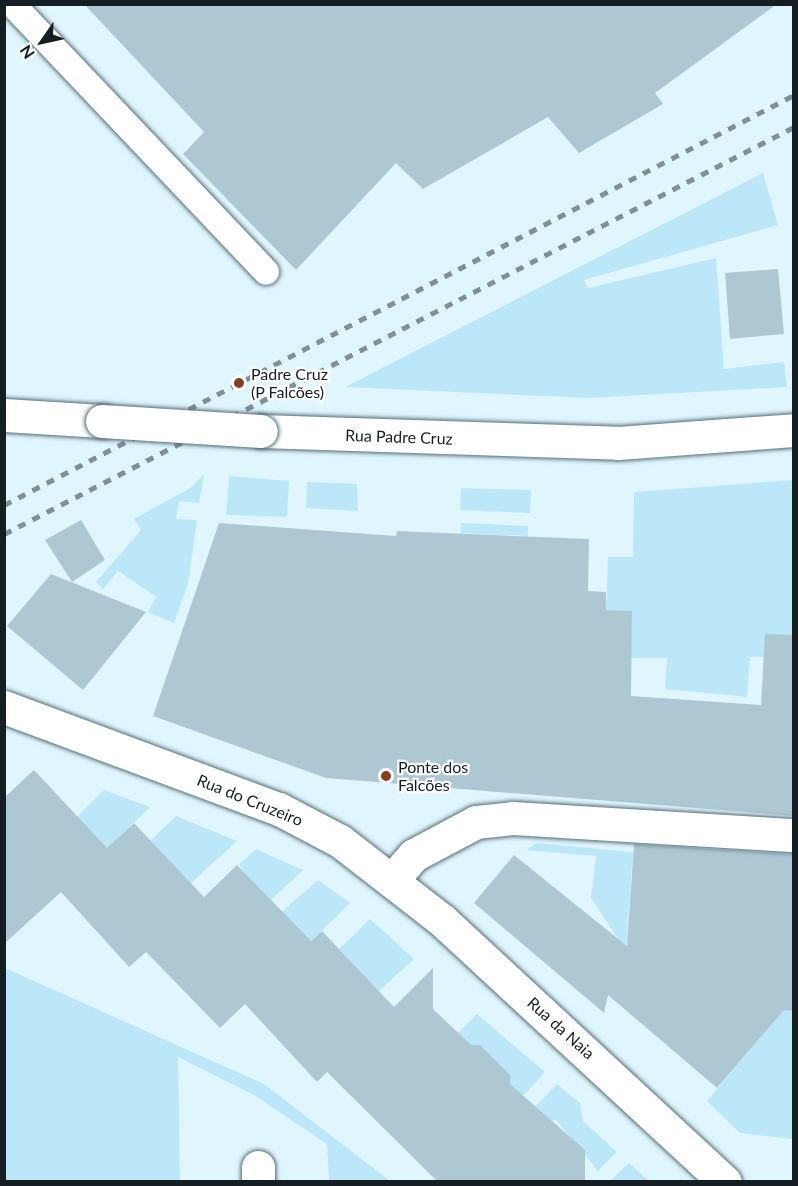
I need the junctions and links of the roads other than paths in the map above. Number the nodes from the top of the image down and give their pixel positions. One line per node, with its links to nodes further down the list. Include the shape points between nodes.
1 (12, 4): 2 (lane)
2 (266, 272)
3 (4, 416): 4 (street, Rua Padre Cruz, bridge, via 261,431 618,443)
4 (794, 430)
5 (4, 707): 7 (street, Rua do Cruzeiro, via 279,809 340,841)
6 (794, 835): 7 (street, via 513,818 476,822 414,855)
7 (392, 880): 8 (street, Rua da Naia)
8 (724, 1182)

